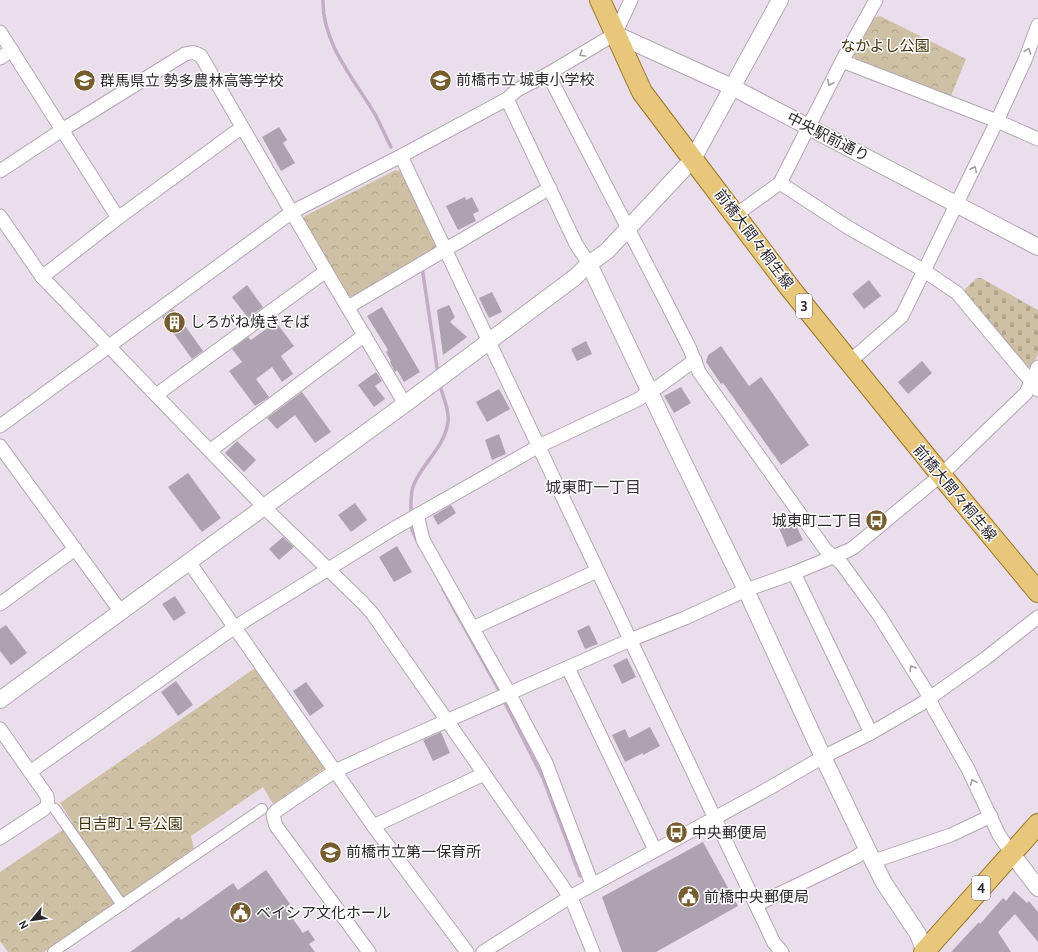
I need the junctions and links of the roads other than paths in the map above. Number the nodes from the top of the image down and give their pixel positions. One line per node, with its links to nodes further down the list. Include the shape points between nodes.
1 (600, 0): 7 (main road, 前橋大間々桐生線 / 3)
2 (632, 0): 7 (street)
3 (780, 0): 12 (street)
4 (876, 0): 10 (street)
5 (1038, 25): 14 (street, one-way to 5)
6 (0, 32): 8 (street)
7 (615, 34): 11 (street, one-way to 11); 12 (street, 中央駅前通り); 20 (main road, 前橋大間々桐生線 / 3, via 642,92)
8 (12, 50): 9 (street); 17 (street)
9 (0, 58)
10 (842, 61): 14 (street); 15 (street, one-way to 15)
11 (548, 74): 13 (street, via 517,90); 29 (street)
12 (732, 87): 15 (street, 中央駅前通り); 20 (street)
13 (507, 99): 19 (street); 23 (street)
14 (997, 121): 18 (street); 24 (street, one-way to 14)
15 (809, 126): 22 (street); 24 (street, 中央駅前通り)
16 (242, 128): 17 (street, via 201,56 191,52); 25 (street); 28 (street)
17 (62, 130): 21 (street); 28 (street)
18 (1038, 140)
19 (402, 156): 25 (street); 31 (street)
20 (693, 159): 26 (main road, 前橋大間々桐生線 / 3); 29 (street)
21 (0, 171)
22 (780, 183): 26 (street, via 744,209); 33 (street, via 849,228)
23 (550, 188): 31 (street); 32 (street, via 576,244)
24 (957, 204): 30 (street, 中央駅前通り); 33 (street)
25 (292, 212): 34 (street); 39 (street)
26 (734, 213): 41 (main road, 前橋大間々桐生線 / 3)
27 (0, 216): 35 (street)
28 (118, 218): 35 (street)
29 (628, 228): 32 (street, via 607,251); 40 (street)
30 (1038, 247)
31 (446, 249): 36 (street); 38 (street)
32 (589, 264): 38 (street); 44 (street)
33 (923, 270): 41 (street, via 902,316); 43 (street, via 957,293)
34 (326, 271): 36 (street); 45 (street)
35 (42, 277): 39 (street)
36 (348, 307): 37 (street)
37 (365, 336): 46 (street); 50 (street)
38 (489, 341): 46 (street); 49 (street)
39 (108, 346): 45 (street); 47 (street)
40 (694, 360): 44 (street, via 658,387); 55 (street, via 699,372)
41 (849, 362): 51 (main road, 前橋大間々桐生線 / 3)
42 (1038, 367): 43 (street)
43 (1035, 386): 51 (street)
44 (650, 390): 49 (street, via 639,398); 60 (street)
45 (156, 395): 50 (street)
46 (405, 404): 52 (street)
47 (0, 426)
48 (0, 446): 54 (street)
49 (539, 446): 53 (street); 58 (street)
50 (210, 451): 52 (street)
51 (941, 476): 55 (street, via 853,548); 61 (main road, 前橋大間々桐生線 / 3)
52 (264, 507): 56 (street); 57 (street)
53 (416, 516): 57 (street); 66 (street, via 423,540)
54 (75, 549): 62 (street); 63 (street)
55 (833, 557): 59 (street); 70 (street, one-way to 55, via 879,615 842,564)
56 (189, 562): 63 (street); 65 (street)
57 (328, 569): 65 (street); 72 (street, via 372,613)
58 (597, 571): 66 (street); 67 (street)
59 (794, 573): 60 (street); 74 (street)
60 (746, 590): 67 (street); 75 (street)
61 (1038, 592)
62 (0, 604)
63 (121, 612): 71 (street)
64 (1038, 617): 70 (street)
65 (235, 627): 76 (street); 77 (street)
66 (473, 628): 69 (street)
67 (630, 640): 68 (street); 82 (street)
68 (568, 668): 69 (street); 86 (street)
69 (503, 696): 72 (street); 89 (street, via 546,763)
70 (930, 699): 74 (street); 81 (street, one-way to 70)
71 (0, 700)
72 (447, 721): 76 (street); 78 (street)
73 (0, 729): 77 (street)
74 (871, 733): 75 (street)
75 (823, 757): 82 (street); 87 (street)
76 (335, 771): 84 (street); 95 (street, via 276,811 273,819)
77 (30, 772): 85 (street, via 47,796 48,805)
78 (484, 774): 84 (street); 91 (street)
79 (55, 809): 92 (street)
80 (262, 809): 92 (street)
81 (991, 816): 87 (street, via 951,835 880,858); 88 (street, via 999,835)
82 (714, 817): 86 (street); 93 (street)
83 (1038, 824): 88 (main road, 4)
84 (374, 827): 96 (street)
85 (0, 838)
86 (655, 850): 89 (street)
87 (870, 854): 93 (street, via 856,857); 100 (street, via 884,883 918,934)
88 (1012, 854): 90 (street); 100 (main road, 4)
89 (592, 884): 91 (street)
90 (1038, 888)
91 (570, 897): 97 (street); 98 (street)
92 (122, 905): 94 (street)
93 (756, 905): 99 (street, via 774,943)
94 (53, 952)
95 (369, 952)
96 (467, 952)
97 (484, 952)
98 (593, 952)
99 (782, 952)
100 (925, 952)

